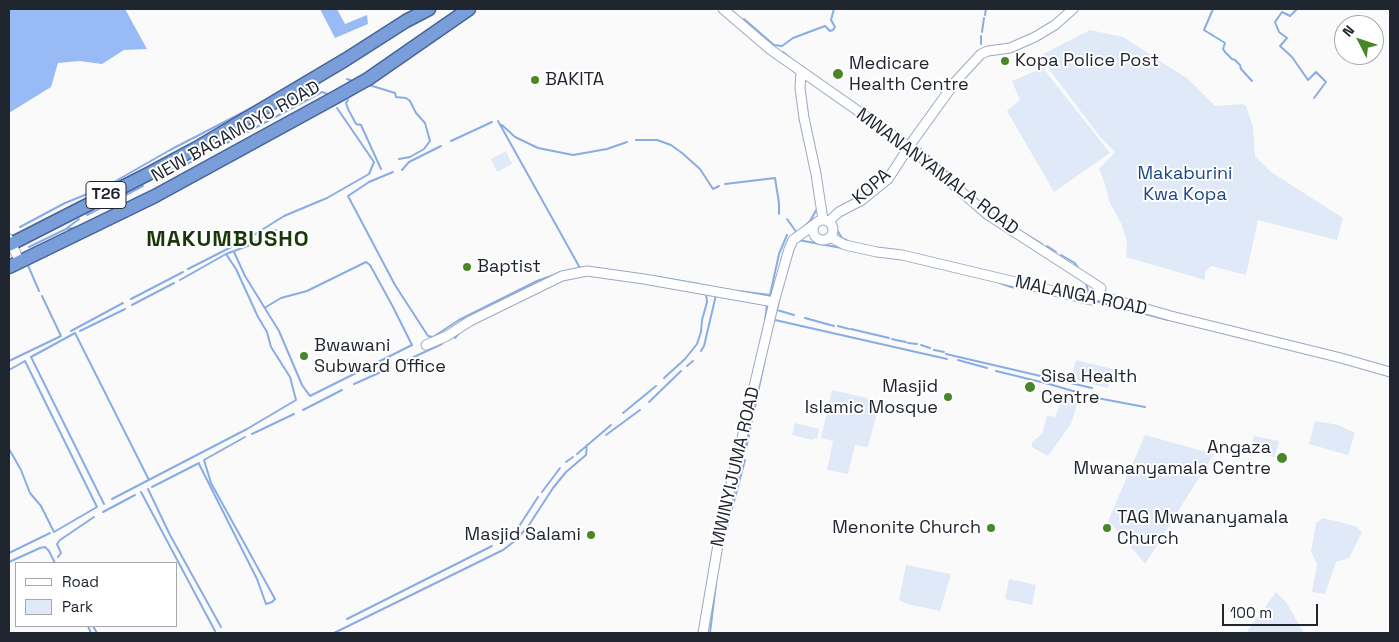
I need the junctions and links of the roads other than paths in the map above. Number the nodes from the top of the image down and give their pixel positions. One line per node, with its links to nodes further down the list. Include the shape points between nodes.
1 (429, 9): 11 (highway, NEW BAGAMOYO ROAD / T26, via 200,146)
2 (469, 9): 12 (highway, NEW BAGAMOYO ROAD / T26, via 368,79 336,97 155,196)
3 (723, 9): 5 (street, MWANANYAMALA ROAD)
4 (1073, 9): 6 (street, KOPA, via 1056,25 1035,37 1010,48 981,54 956,81)
5 (801, 72): 6 (street, MWANANYAMALA ROAD); 7 (street, via 804,118)
6 (909, 146): 7 (street, KOPA, via 888,179 862,200); 13 (street, MWANANYAMALA ROAD, via 988,214 1101,288)
7 (822, 222): 8 (street, via 813,229); 9 (street, KOPA); 10 (street, via 833,230)
8 (815, 235): 9 (street); 10 (street, via 822,240)
9 (798, 237): 14 (street, MWINYIJUMA ROAD, via 790,245)
10 (830, 237): 13 (street, MALANGA ROAD, via 845,245 902,254 1091,300)
11 (10, 242): 12 (street)
12 (14, 264)
13 (1097, 295): 16 (street, MALANGA ROAD)
14 (774, 302): 15 (street, via 587,271 562,276); 17 (street, MWINYIJUMA ROAD, via 721,527)
15 (426, 345)
16 (1390, 372)
17 (703, 633)

